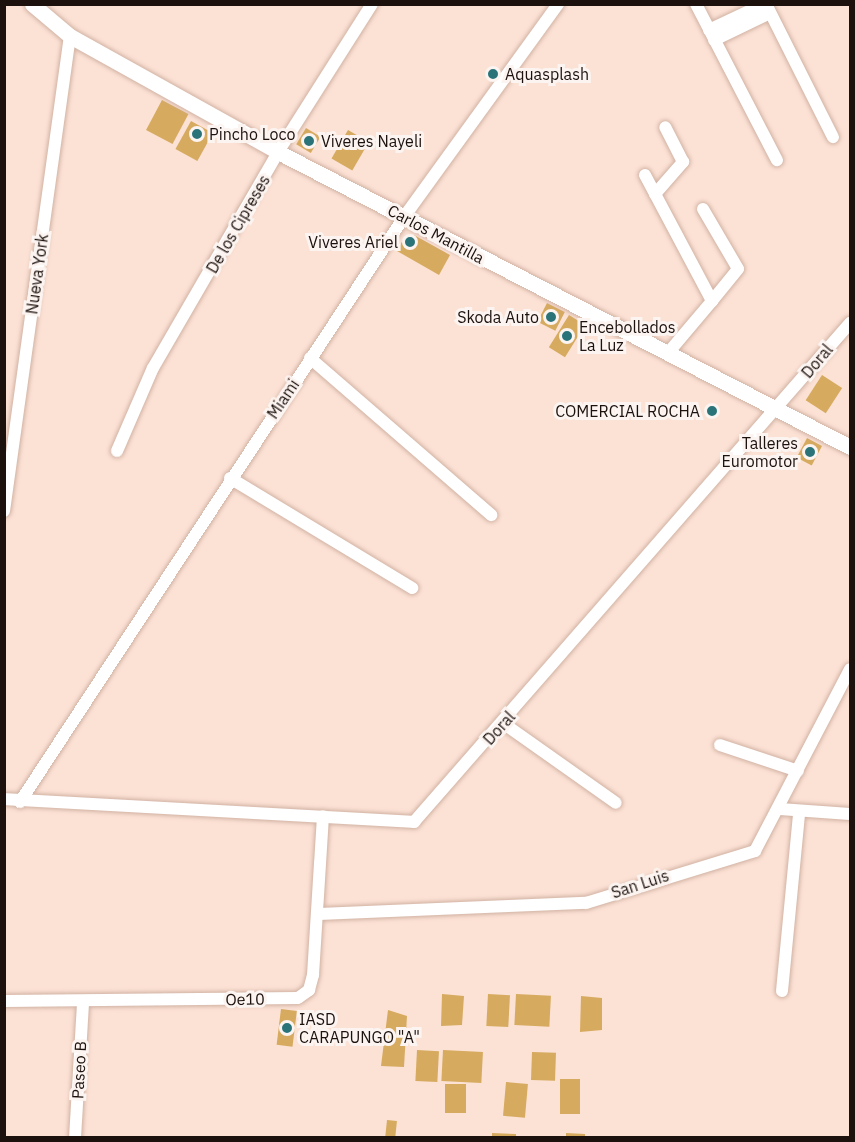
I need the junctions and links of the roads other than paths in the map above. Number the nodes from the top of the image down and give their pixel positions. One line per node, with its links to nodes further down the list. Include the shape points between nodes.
1 (32, 4): 7 (street, Carlos Mantilla)
2 (372, 4): 10 (street, De los Cipreses)
3 (558, 4): 15 (street, Miami)
4 (696, 4): 6 (street)
5 (767, 7): 6 (street); 9 (street)
6 (712, 35): 11 (street)
7 (70, 36): 10 (street, Carlos Mantilla); 24 (street, Nueva York)
8 (665, 127): 13 (street, via 683,162)
9 (832, 137)
10 (278, 152): 15 (street, Carlos Mantilla); 22 (street, De los Cipreses, via 153,368)
11 (777, 160)
12 (645, 175): 13 (street)
13 (655, 194): 16 (street)
14 (703, 209): 16 (street, via 738,269)
15 (404, 217): 18 (street, Carlos Mantilla); 19 (street, Miami)
16 (712, 301): 18 (street)
17 (850, 323): 20 (street, Doral)
18 (668, 353): 20 (street, Carlos Mantilla)
19 (310, 358): 23 (street, Miami); 25 (street)
20 (778, 408): 21 (street, Carlos Mantilla); 28 (street, Doral)
21 (850, 447)
22 (117, 451)
23 (230, 478): 26 (street); 32 (street, Miami)
24 (4, 511)
25 (491, 515)
26 (412, 588)
27 (850, 669): 30 (street, San Luis)
28 (503, 723): 33 (street); 37 (street, Doral, via 414,822)
29 (720, 745): 30 (street)
30 (798, 771): 34 (street, San Luis)
31 (4, 800): 32 (street, Doral)
32 (20, 802): 37 (street, Doral)
33 (616, 803)
34 (780, 809): 35 (street); 38 (street, San Luis, via 754,851 586,903)
35 (799, 813): 36 (street); 39 (street)
36 (850, 814)
37 (323, 816): 38 (street, Oe10)
38 (319, 914): 41 (street, Oe10, via 313,975 309,990 298,998)
39 (782, 991)
40 (4, 1001): 41 (street, Oe10)
41 (83, 1002): 42 (street, Paseo B)
42 (75, 1137)

